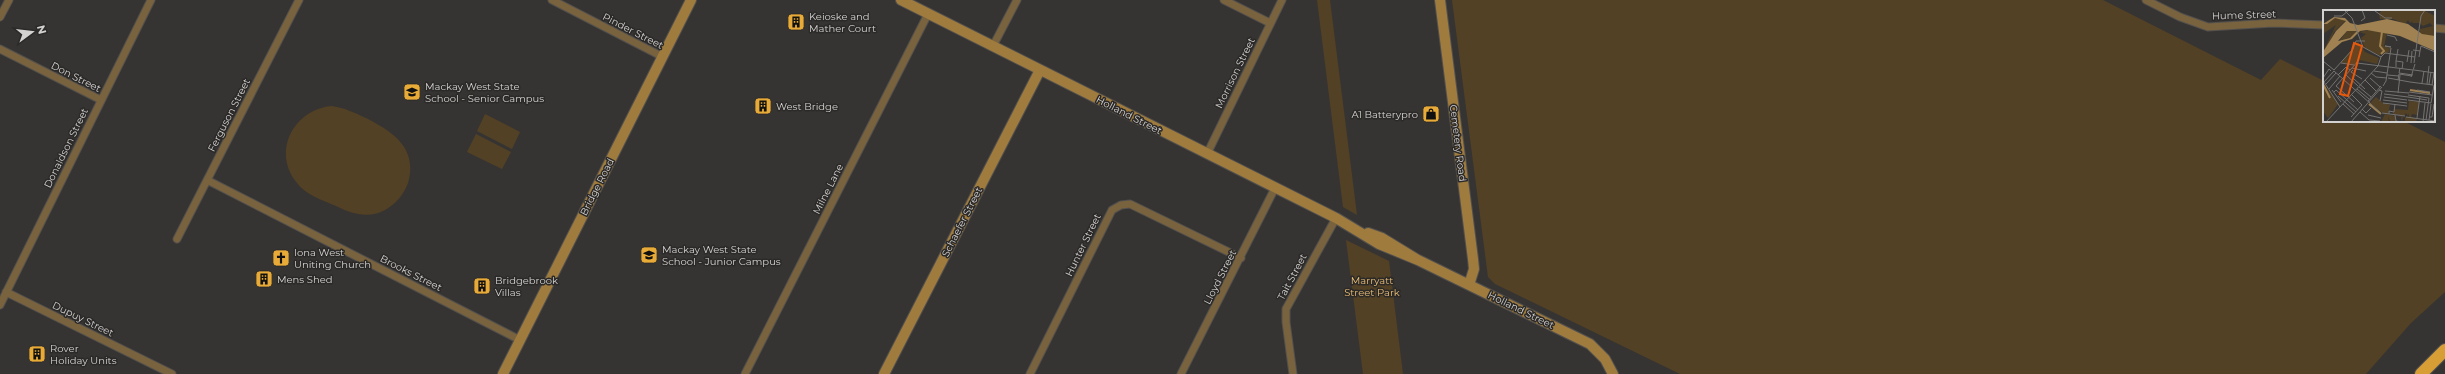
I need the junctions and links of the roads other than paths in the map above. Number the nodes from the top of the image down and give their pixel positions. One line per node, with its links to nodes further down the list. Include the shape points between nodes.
1 (9, 0): 13 (street)
2 (151, 0): 22 (street, Donaldson Street)
3 (299, 0): 24 (street, Ferguson Street)
4 (552, 0): 20 (street, Pinder Street)
5 (691, 0): 20 (street, Bridge Road)
6 (901, 0): 12 (street, Holland Street)
7 (1017, 0): 18 (street)
8 (1224, 0): 14 (street)
9 (1282, 0): 14 (street, Morrison Street)
10 (1440, 0): 29 (street, Cemetery Road, via 1473,259 1474,270)
11 (2146, 0): 15 (street, Hume Street, via 2180,17 2208,27 2273,23)
12 (928, 14): 18 (street, Holland Street); 36 (street, Milne Lane)
13 (0, 17)
14 (1270, 23): 23 (street, Morrison Street)
15 (2323, 25)
16 (2435, 28): 17 (street)
17 (2445, 29)
18 (994, 46): 21 (street, Holland Street)
19 (0, 49): 22 (street, Don Street)
20 (662, 57): 32 (street, Bridge Road)
21 (1040, 70): 23 (street, Holland Street); 37 (street, Schaefer Street)
22 (101, 100): 30 (street, Donaldson Street)
23 (1207, 154): 25 (street, Holland Street)
24 (207, 180): 27 (street, Ferguson Street); 32 (street, Brooks Street)
25 (1275, 188): 26 (street, Holland Street); 28 (street, Lloyd Street)
26 (1336, 218): 29 (street, Holland Street, via 1390,242 1418,260); 40 (street, Tait Street, via 1286,309)
27 (177, 239)
28 (1241, 258): 38 (street, Hunter Street, via 1130,204 1121,205 1112,210); 39 (street, Lloyd Street)
29 (1469, 285): 41 (street, Holland Street, via 1590,344 1605,359)
30 (6, 292): 31 (street, Donaldson Street); 34 (street, Dupuy Street)
31 (0, 305)
32 (520, 340): 35 (street, Bridge Road)
33 (2445, 350): 42 (highway)
34 (172, 374)
35 (503, 374)
36 (745, 374)
37 (884, 374)
38 (1030, 374)
39 (1181, 374)
40 (1293, 374)
41 (1613, 374)
42 (2421, 374)

